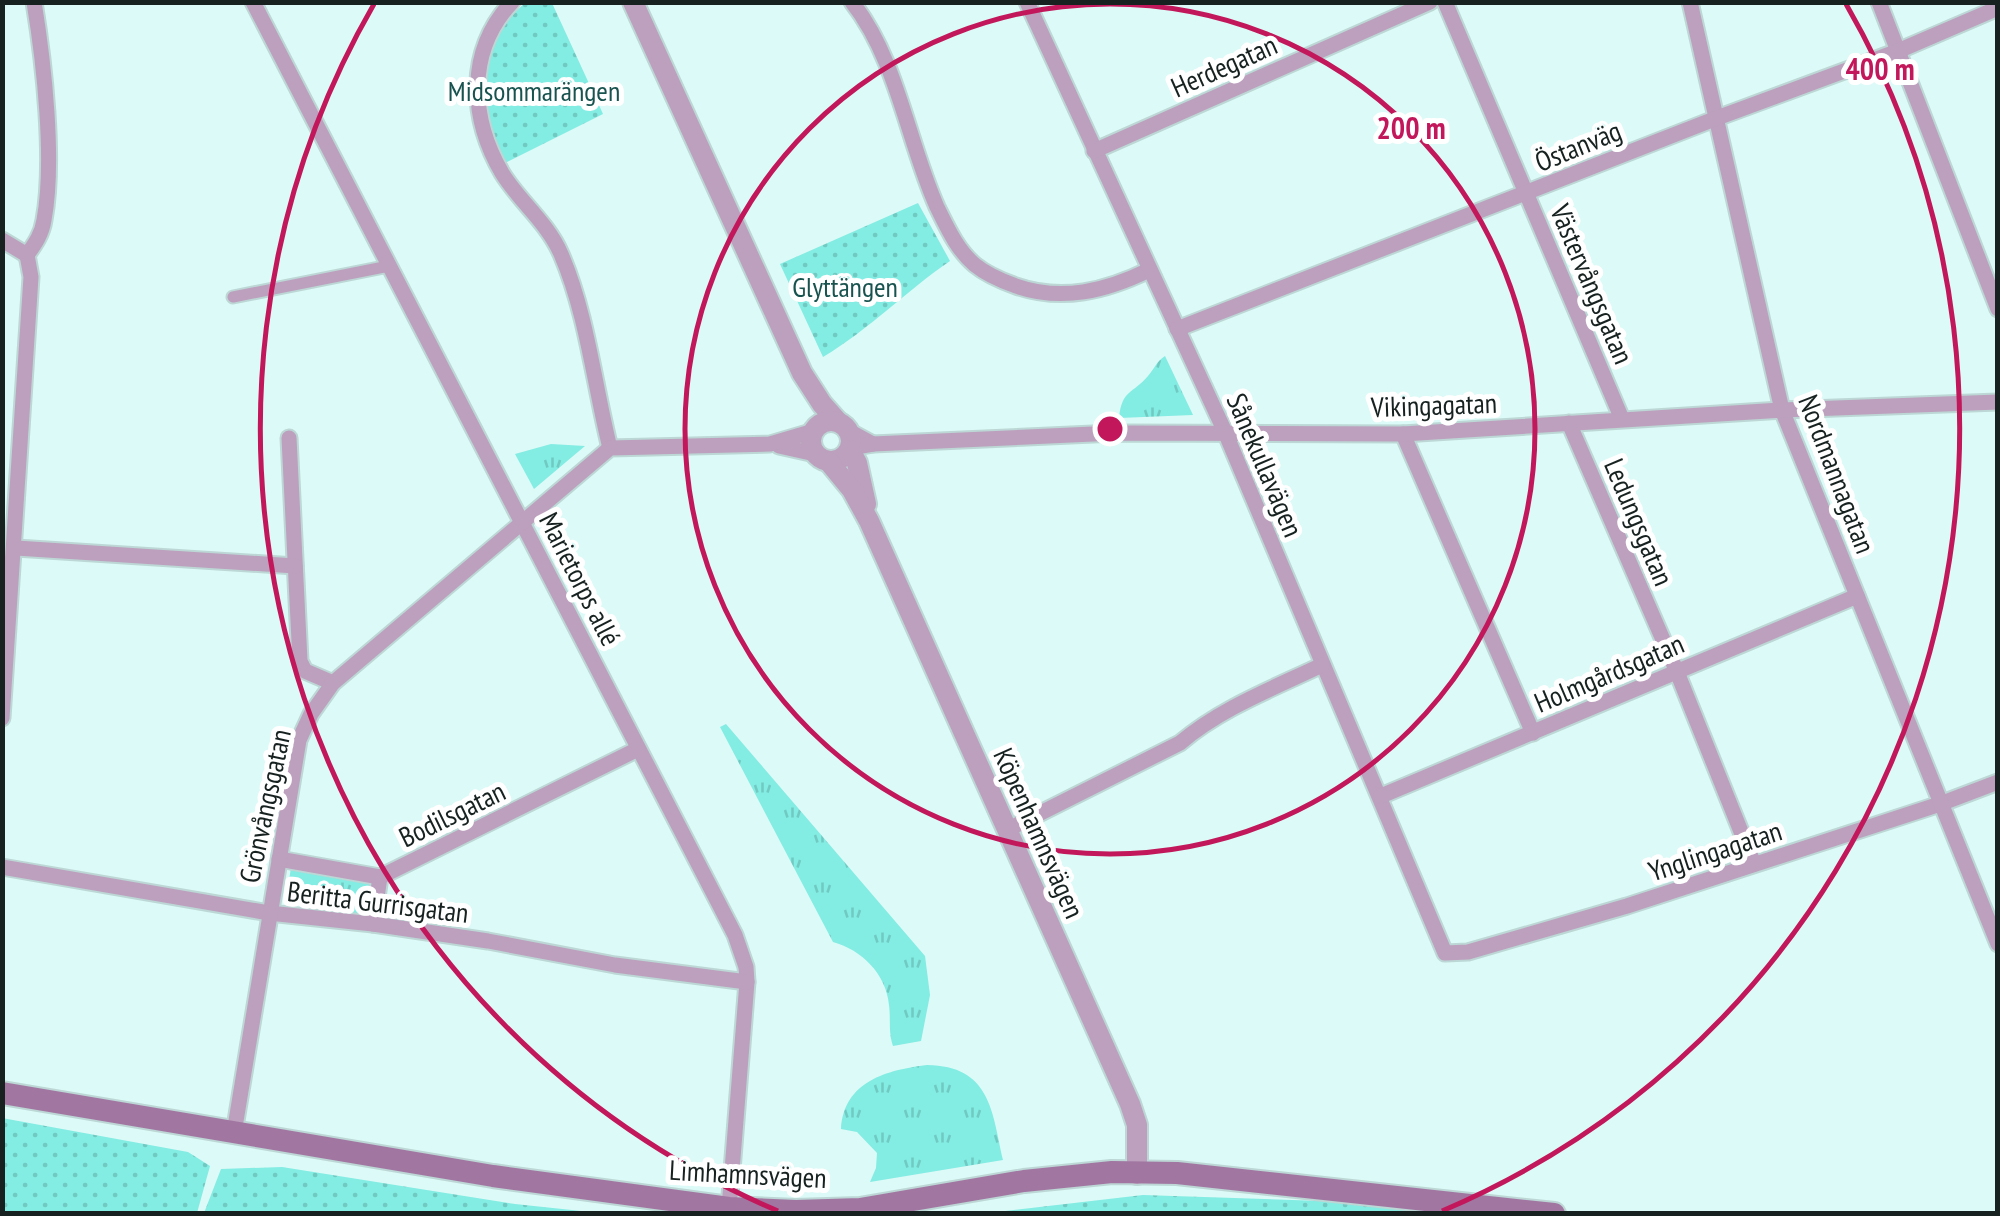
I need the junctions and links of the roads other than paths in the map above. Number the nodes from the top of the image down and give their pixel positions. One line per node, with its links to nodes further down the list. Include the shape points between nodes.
1 (34, 2): 17 (street, via 47,160 44,220)
2 (253, 2): 18 (street, Marietorps allé)
3 (512, 2): 34 (street, via 483,44 477,110 504,175 560,251 580,306)
4 (633, 2): 23 (street, Köpenhamnsvägen)
5 (852, 2): 19 (street, via 877,41 949,231 976,266 1054,294 1090,292)
6 (1027, 2): 14 (street, Sånekullavägen)
7 (1430, 2): 14 (street, Herdegatan)
8 (1445, 2): 15 (street, Västervångsgatan)
9 (1690, 2): 13 (street, Nordmannagatan)
10 (1879, 2): 12 (street)
11 (1998, 8): 12 (street, Östanväg)
12 (1898, 51): 13 (street, Östanväg); 21 (street)
13 (1717, 118): 15 (street, Östanväg); 25 (street, Nordmannagatan)
14 (1094, 151): 19 (street, Sånekullavägen)
15 (1528, 194): 22 (street, Östanväg); 26 (street, Västervångsgatan)
16 (2, 240): 17 (street)
17 (27, 255): 38 (street)
18 (389, 266): 20 (street); 37 (street, Marietorps allé)
19 (1149, 270): 22 (street, Sånekullavägen)
20 (233, 297)
21 (1998, 308)
22 (1177, 330): 29 (street, Sånekullavägen)
23 (802, 374): 28 (street, Köpenhamnsvägen); 32 (street, Köpenhamnsvägen)
24 (1998, 402): 25 (street, Vikingagatan)
25 (1782, 410): 26 (street, Vikingagatan); 40 (street, Nordmannagatan)
26 (1622, 420): 27 (street, Vikingagatan)
27 (1569, 423): 30 (street, Vikingagatan); 42 (street, Ledungsgatan)
28 (814, 430): 32 (street, via 826,422); 33 (street); 35 (street, via 810,442)
29 (1225, 432): 30 (street, Vikingagatan); 32 (street, Vikingagatan, via 873,444); 41 (street, Sånekullavägen)
30 (1403, 434): 45 (street)
31 (290, 438): 39 (street)
32 (847, 438): 35 (street, via 842,459); 36 (street, Köpenhamnsvägen)
33 (770, 444): 34 (street); 35 (street)
34 (610, 448): 37 (street)
35 (822, 458): 36 (street, Köpenhamnsvägen)
36 (869, 521): 50 (street, Köpenhamnsvägen)
37 (524, 522): 43 (street, Grönvångsgatan); 46 (street, Marietorps allé)
38 (16, 548): 39 (street); 44 (street)
39 (295, 566): 43 (street, via 300,661)
40 (1857, 596): 42 (street, Holmgårdsgatan); 49 (street, Nordmannagatan)
41 (1322, 665): 48 (street, Sånekullavägen); 50 (street)
42 (1677, 672): 45 (street, Holmgårdsgatan); 52 (street, Ledungsgatan)
43 (333, 683): 51 (street, Grönvångsgatan, via 299,740)
44 (2, 718)
45 (1533, 733): 48 (street, Holmgårdsgatan)
46 (638, 749): 54 (street, Bodilsgatan); 59 (street, Marietorps allé, via 735,934)
47 (1998, 782): 49 (street, Ynglingagatan)
48 (1381, 796): 58 (street, Sånekullavägen)
49 (1940, 804): 52 (street, Ynglingagatan); 57 (street, Nordmannagatan)
50 (1007, 830): 62 (street, Köpenhamnsvägen, via 1130,1104)
51 (279, 859): 54 (street, Bodilsgatan); 55 (street, Grönvångsgatan)
52 (1754, 864): 58 (street, Ynglingagatan, via 1468,952)
53 (2, 867): 55 (street, Beritta Gurrisgatan)
54 (380, 877): 56 (street)
55 (269, 913): 56 (street, Beritta Gurrisgatan); 61 (street, Grönvångsgatan)
56 (373, 924): 59 (street, Beritta Gurrisgatan)
57 (1998, 944)
58 (1446, 953)
59 (747, 982): 63 (street, Marietorps allé)
60 (2, 1093): 61 (main road, Limhamnsvägen)
61 (234, 1134): 63 (main road, Limhamnsvägen)
62 (1137, 1174): 63 (main road, Limhamnsvägen, via 1056,1177 860,1208); 64 (main road, Limhamnsvägen)
63 (730, 1208)
64 (1554, 1214)

